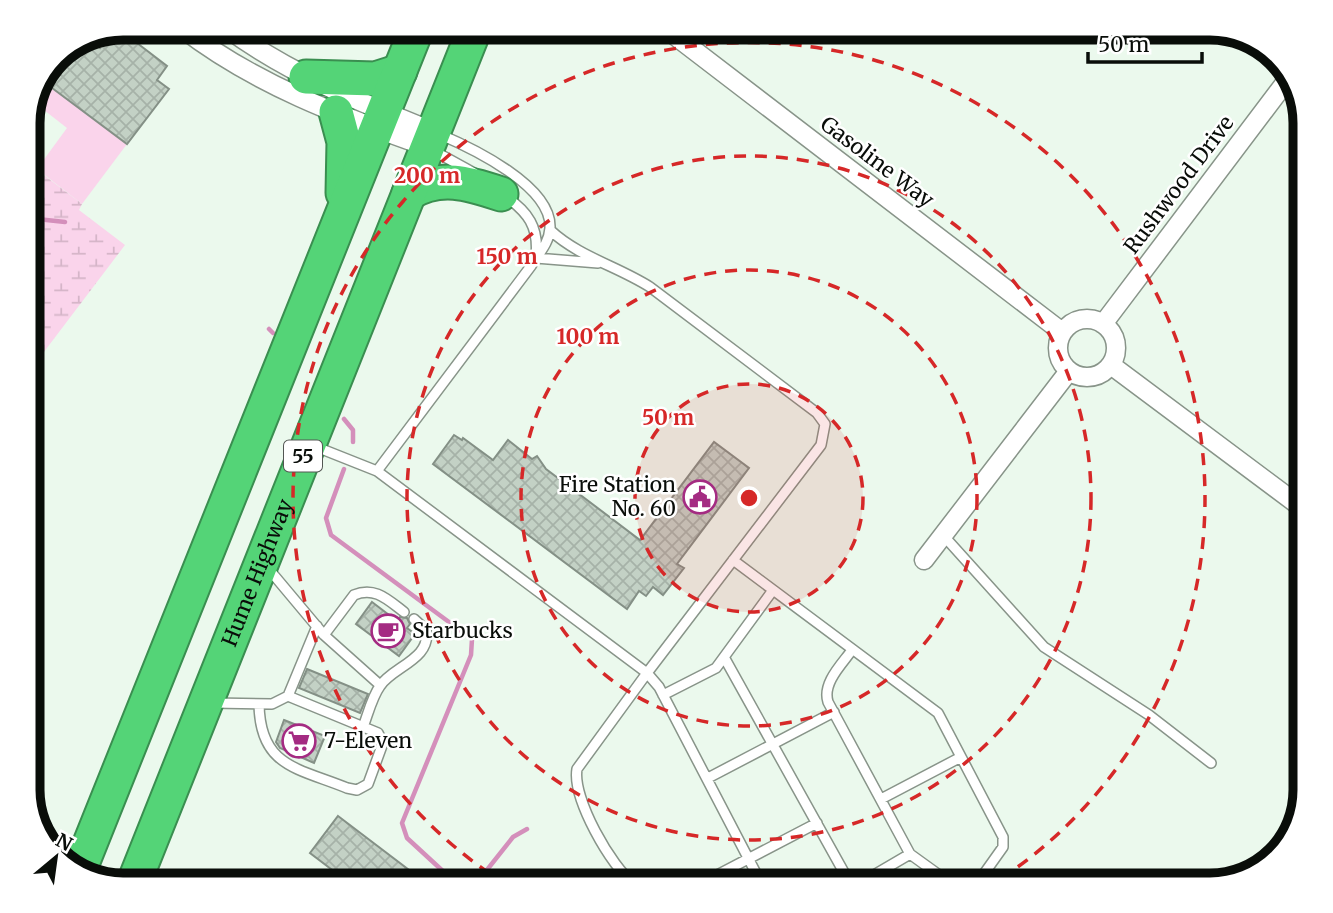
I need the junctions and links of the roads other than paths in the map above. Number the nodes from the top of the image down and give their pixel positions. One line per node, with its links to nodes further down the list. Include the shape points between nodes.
1 (197, 40): 9 (street, via 247,72)
2 (243, 40): 7 (street)
3 (412, 40): 6 (highway, 55)
4 (470, 40): 11 (highway, Hume Highway / 55)
5 (681, 40): 19 (street, Gasoline Way)
6 (400, 71): 7 (highway, via 375,79); 10 (highway, 55)
7 (306, 77): 10 (street)
8 (1283, 85): 18 (street, Rushwood Drive)
9 (336, 112): 10 (street); 14 (highway, via 344,142)
10 (380, 120): 11 (street); 14 (highway, 55)
11 (431, 140): 12 (highway, Hume Highway / 55); 13 (lane); 15 (lane, via 486,157 523,184 542,202)
12 (409, 193): 13 (highway, via 442,181); 22 (highway, Hume Highway / 55)
13 (501, 194): 16 (lane, via 532,222)
14 (344, 209): 50 (highway, 55)
15 (550, 230): 16 (lane); 17 (lane, via 572,248)
16 (536, 258): 17 (lane); 23 (lane)
17 (611, 265): 26 (lane, via 650,287 825,424 821,445)
18 (1103, 324): 19 (street, via 1086,318); 20 (street, via 1115,338)
19 (1062, 332): 21 (street, via 1059,357)
20 (1111, 365): 21 (street, via 1096,376); 24 (street)
21 (1069, 371): 25 (street)
22 (308, 444): 23 (lane); 28 (highway, Hume Highway / 55)
23 (377, 471): 36 (lane)
24 (1293, 501)
25 (943, 535): 27 (street); 46 (lane, via 1044,647)
26 (733, 560): 29 (lane); 36 (lane)
27 (925, 560)
28 (262, 561): 32 (lane); 40 (highway, Hume Highway / 55)
29 (773, 590): 34 (lane); 35 (lane)
30 (404, 612): 33 (lane, via 374,592 361,592)
31 (414, 619): 37 (lane, via 426,630 425,643 408,664)
32 (317, 626): 33 (lane); 39 (lane)
33 (324, 635): 37 (lane)
34 (852, 650): 42 (lane, via 825,694); 45 (lane, via 938,713)
35 (724, 657): 38 (lane, via 716,668); 44 (lane)
36 (647, 673): 38 (lane); 54 (lane, via 577,769 575,782 578,796)
37 (380, 685): 43 (lane)
38 (663, 695): 47 (lane)
39 (288, 696): 41 (lane); 43 (lane)
40 (205, 703): 41 (lane); 53 (highway, Hume Highway / 55)
41 (259, 705): 43 (lane, via 260,729 274,754 357,790 368,784 383,743 378,733)
42 (834, 712): 44 (lane); 48 (lane)
43 (363, 727)
44 (772, 744): 47 (lane); 49 (lane)
45 (961, 757): 48 (lane); 60 (lane, via 1003,837 1003,847)
46 (1211, 763)
47 (708, 778): 52 (lane)
48 (881, 799): 51 (lane)
49 (817, 823): 52 (lane); 57 (lane)
50 (91, 841)
51 (910, 854): 58 (lane); 59 (lane)
52 (749, 859): 55 (lane); 56 (lane)
53 (137, 873)
54 (622, 873)
55 (722, 873)
56 (756, 873)
57 (844, 873)
58 (878, 873)
59 (936, 873)
60 (985, 873)

